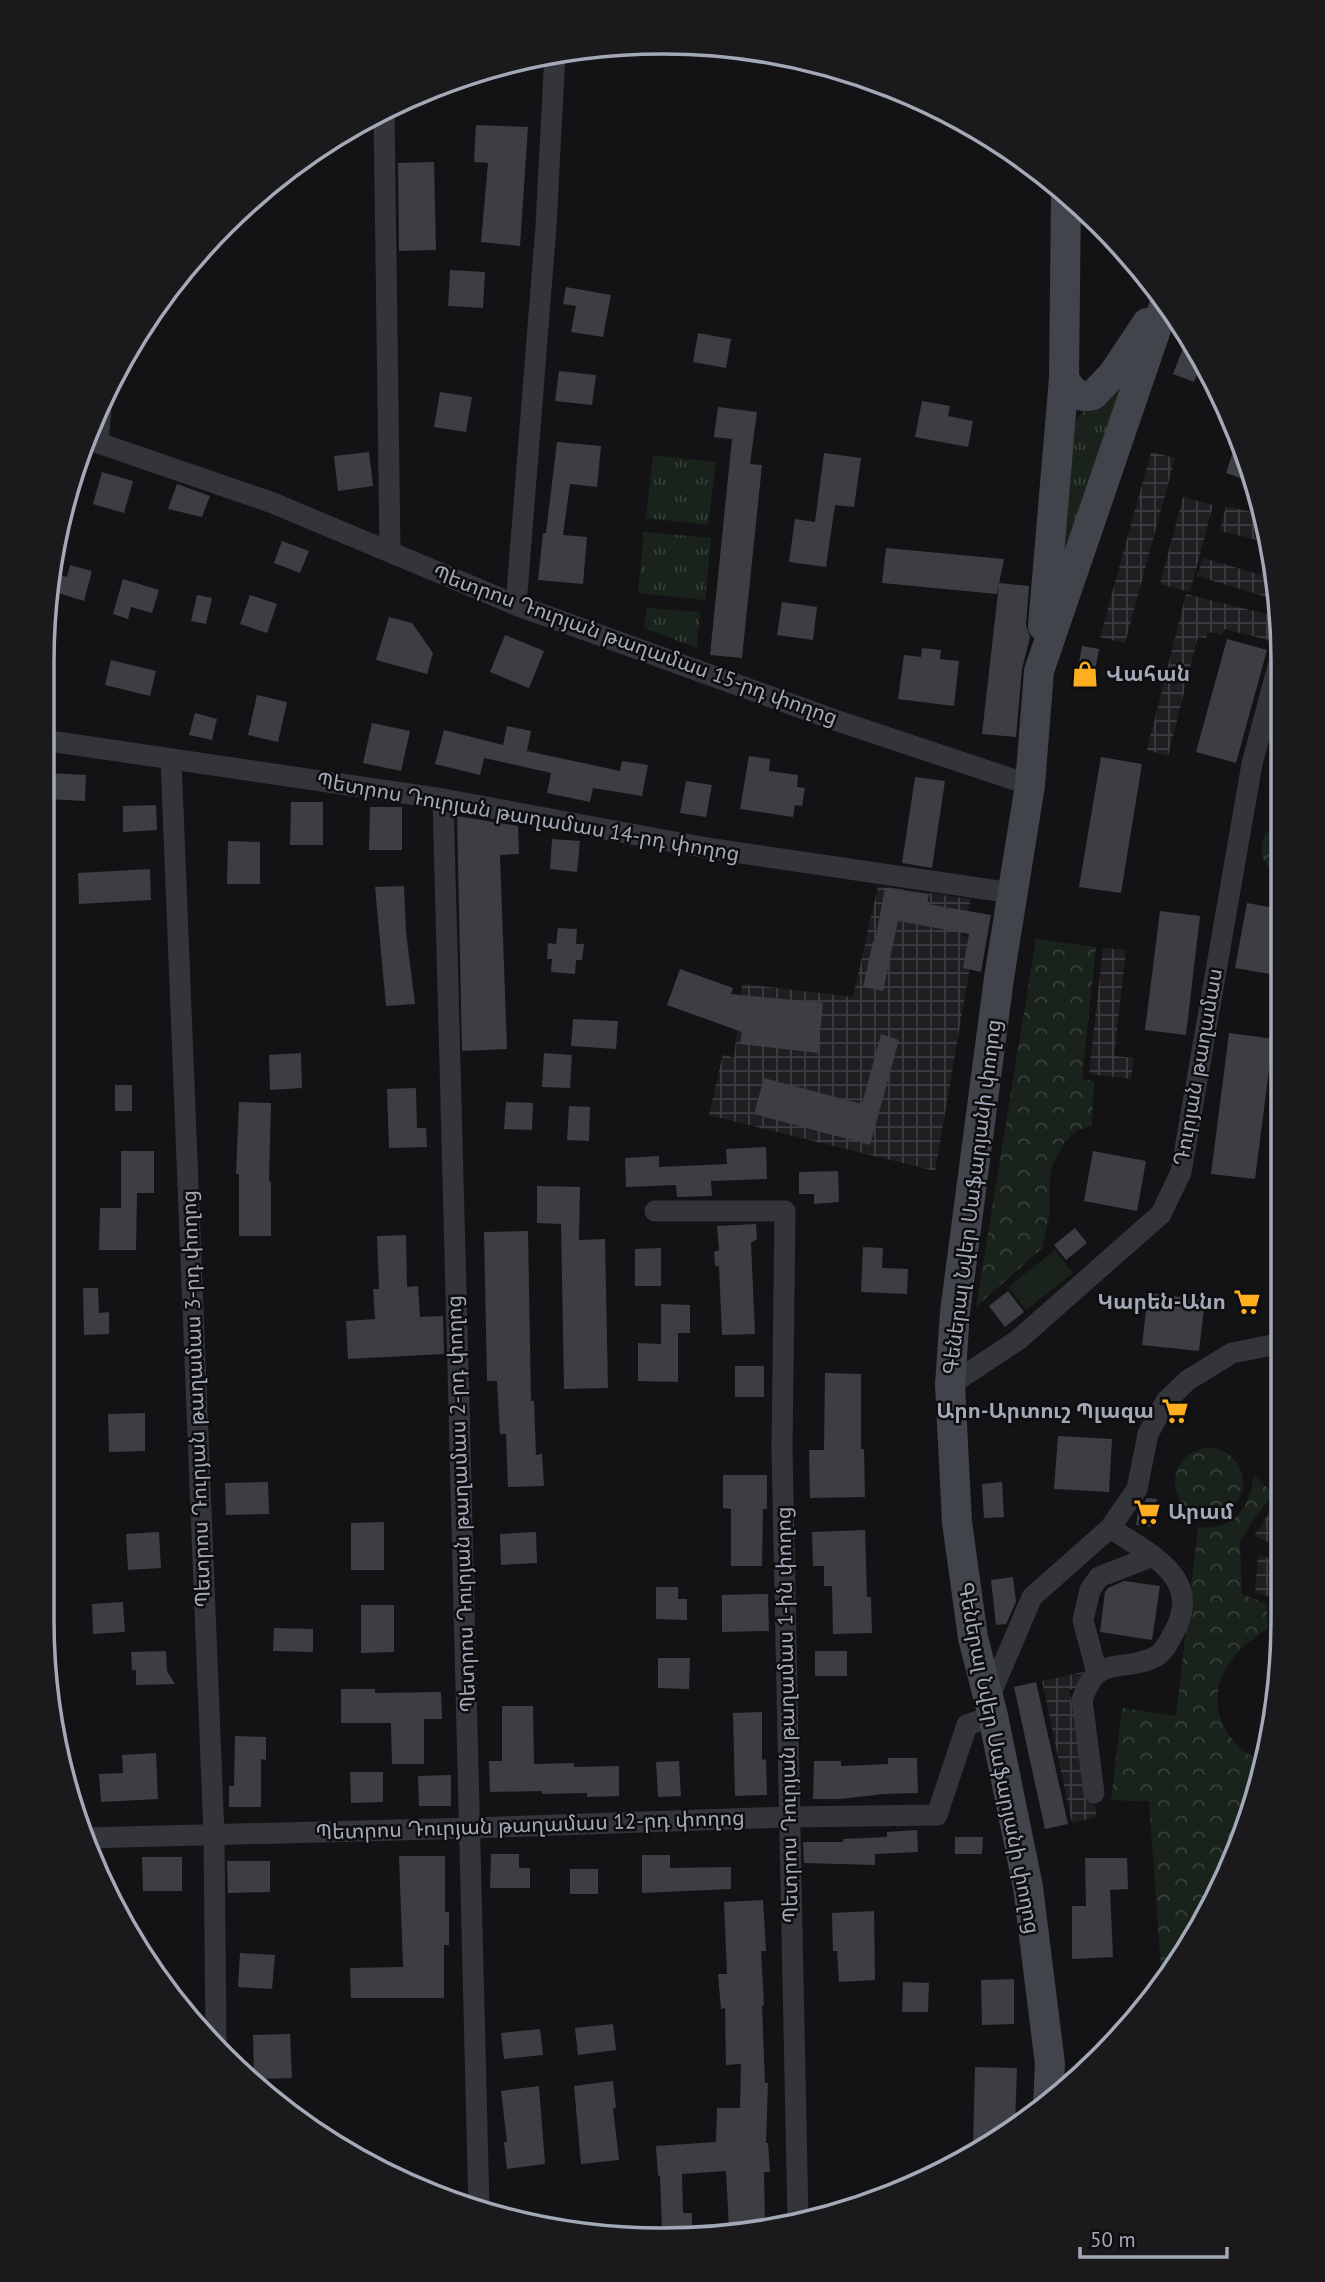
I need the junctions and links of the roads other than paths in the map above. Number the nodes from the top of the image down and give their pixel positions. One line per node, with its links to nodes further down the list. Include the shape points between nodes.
1 (554, 64): 9 (street)
2 (384, 122): 8 (street)
3 (1066, 207): 6 (main road)
4 (1158, 311): 6 (main road, via 1093,395 1078,395)
5 (1160, 313): 10 (main road, Գեներալ Նվեր Սաֆարյանի փողոց)
6 (1064, 378): 10 (main road)
7 (97, 442): 8 (street, Պետրոս Դուրյան թաղամաս 15-րդ փողոց, via 273,503)
8 (390, 552): 9 (street, Պետրոս Դուրյան թաղամաս 15-րդ փողոց)
9 (516, 605): 14 (street, Պետրոս Դուրյան թաղամաս 15-րդ փողոց)
10 (1039, 671): 14 (main road, Գեներալ Նվեր Սաֆարյանի փողոց)
11 (1271, 692): 19 (street, Դուրյան թաղամաս, via 1252,764 1181,1172 1161,1214 1018,1340)
12 (54, 742): 13 (street, Պետրոս Դուրյան թաղամաս 14-րդ փողոց)
13 (171, 759): 15 (street, Պետրոս Դուրյան թաղամաս 14-րդ փողոց); 27 (street, Պետրոս Դուրյան թաղամաս 3-րդ փողոց)
14 (1030, 785): 16 (main road, Գեներալ Նվեր Սաֆարյանի փողոց)
15 (443, 800): 16 (street, Պետրոս Դուրյան թաղամաս 14-րդ փողոց, via 707,848); 26 (street, Պետրոս Դուրյան թաղամաս 2-րդ փողոց)
16 (1012, 893): 19 (main road, Գեներալ Նվեր Սաֆարյանի փողոց, via 956,1300)
17 (655, 1211): 25 (street, Պետրոս Դուրյան թաղամաս 1-ին փողոց, via 785,1211 782,1449)
18 (1271, 1345): 20 (street, via 1232,1353 1188,1380 1166,1401 1148,1434 1137,1489)
19 (950, 1385): 23 (main road, Գեներալ Նվեր Սաֆարյանի փողոց, via 957,1522 974,1638)
20 (1111, 1528): 21 (street); 23 (street, via 1032,1597)
21 (1153, 1556): 22 (street, via 1099,1577 1090,1590 1083,1620); 22 (street, via 1170,1568 1184,1596 1178,1625 1154,1658)
22 (1097, 1673): 24 (street, via 1082,1700)
23 (990, 1708): 25 (street, Պետրոս Դուրյան թաղամաս 12-րդ փողոց, via 967,1725 937,1815); 30 (main road, Գեներալ Նվեր Սաֆարյանի փողոց, via 1028,1887)
24 (1094, 1793)
25 (788, 1816): 26 (street, Պետրոս Դուրյան թաղամաս 12-րդ փողոց); 32 (street, Պետրոս Դուրյան թաղամաս 1-ին փողոց)
26 (472, 1828): 27 (street, Պետրոս Դուրյան թաղամաս 12-րդ փողոց); 31 (street, Պետրոս Դուրյան թաղամաս 2-րդ փողոց)
27 (214, 1835): 28 (street, Պետրոս Դուրյան թաղամաս 12-րդ փողոց); 29 (street, Պետրոս Դուրյան թաղամաս 3-րդ փողոց)
28 (96, 1838)
29 (216, 2033)
30 (1048, 2090)
31 (479, 2199)
32 (798, 2212)

